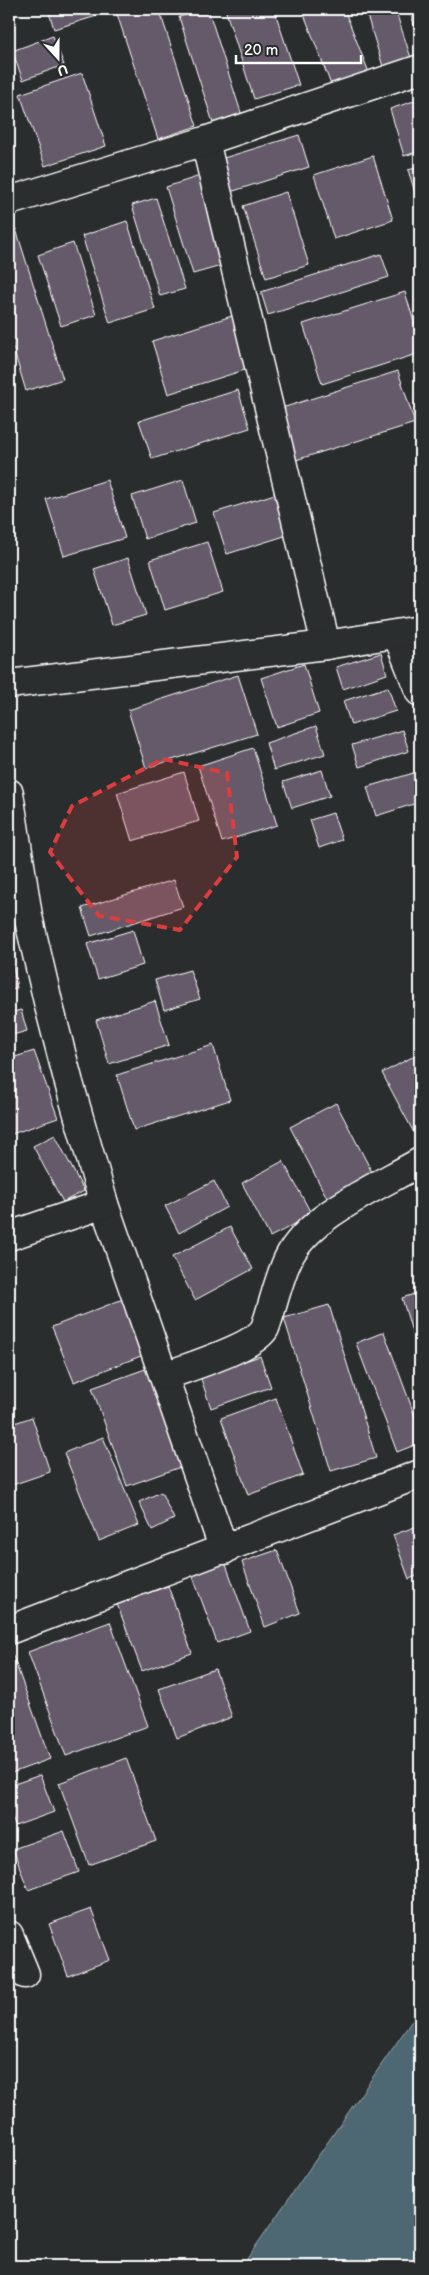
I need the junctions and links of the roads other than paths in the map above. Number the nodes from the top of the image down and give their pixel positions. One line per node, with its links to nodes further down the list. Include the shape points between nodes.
1 (420, 69): 2 (street)
2 (205, 141): 3 (street); 5 (street)
3 (9, 201)
4 (409, 632): 5 (street); 7 (street)
5 (326, 645): 6 (street)
6 (9, 684)
7 (420, 692)
8 (9, 792): 10 (street, via 28,916 49,1006)
9 (420, 1162): 12 (street, via 336,1210 299,1242 288,1258 274,1304 260,1335 237,1348)
10 (104, 1204): 11 (street); 12 (street)
11 (9, 1236)
12 (165, 1376): 14 (street)
13 (420, 1474): 14 (street)
14 (224, 1550): 15 (street)
15 (9, 1630)
16 (9, 1935): 17 (street)
17 (25, 1974)

